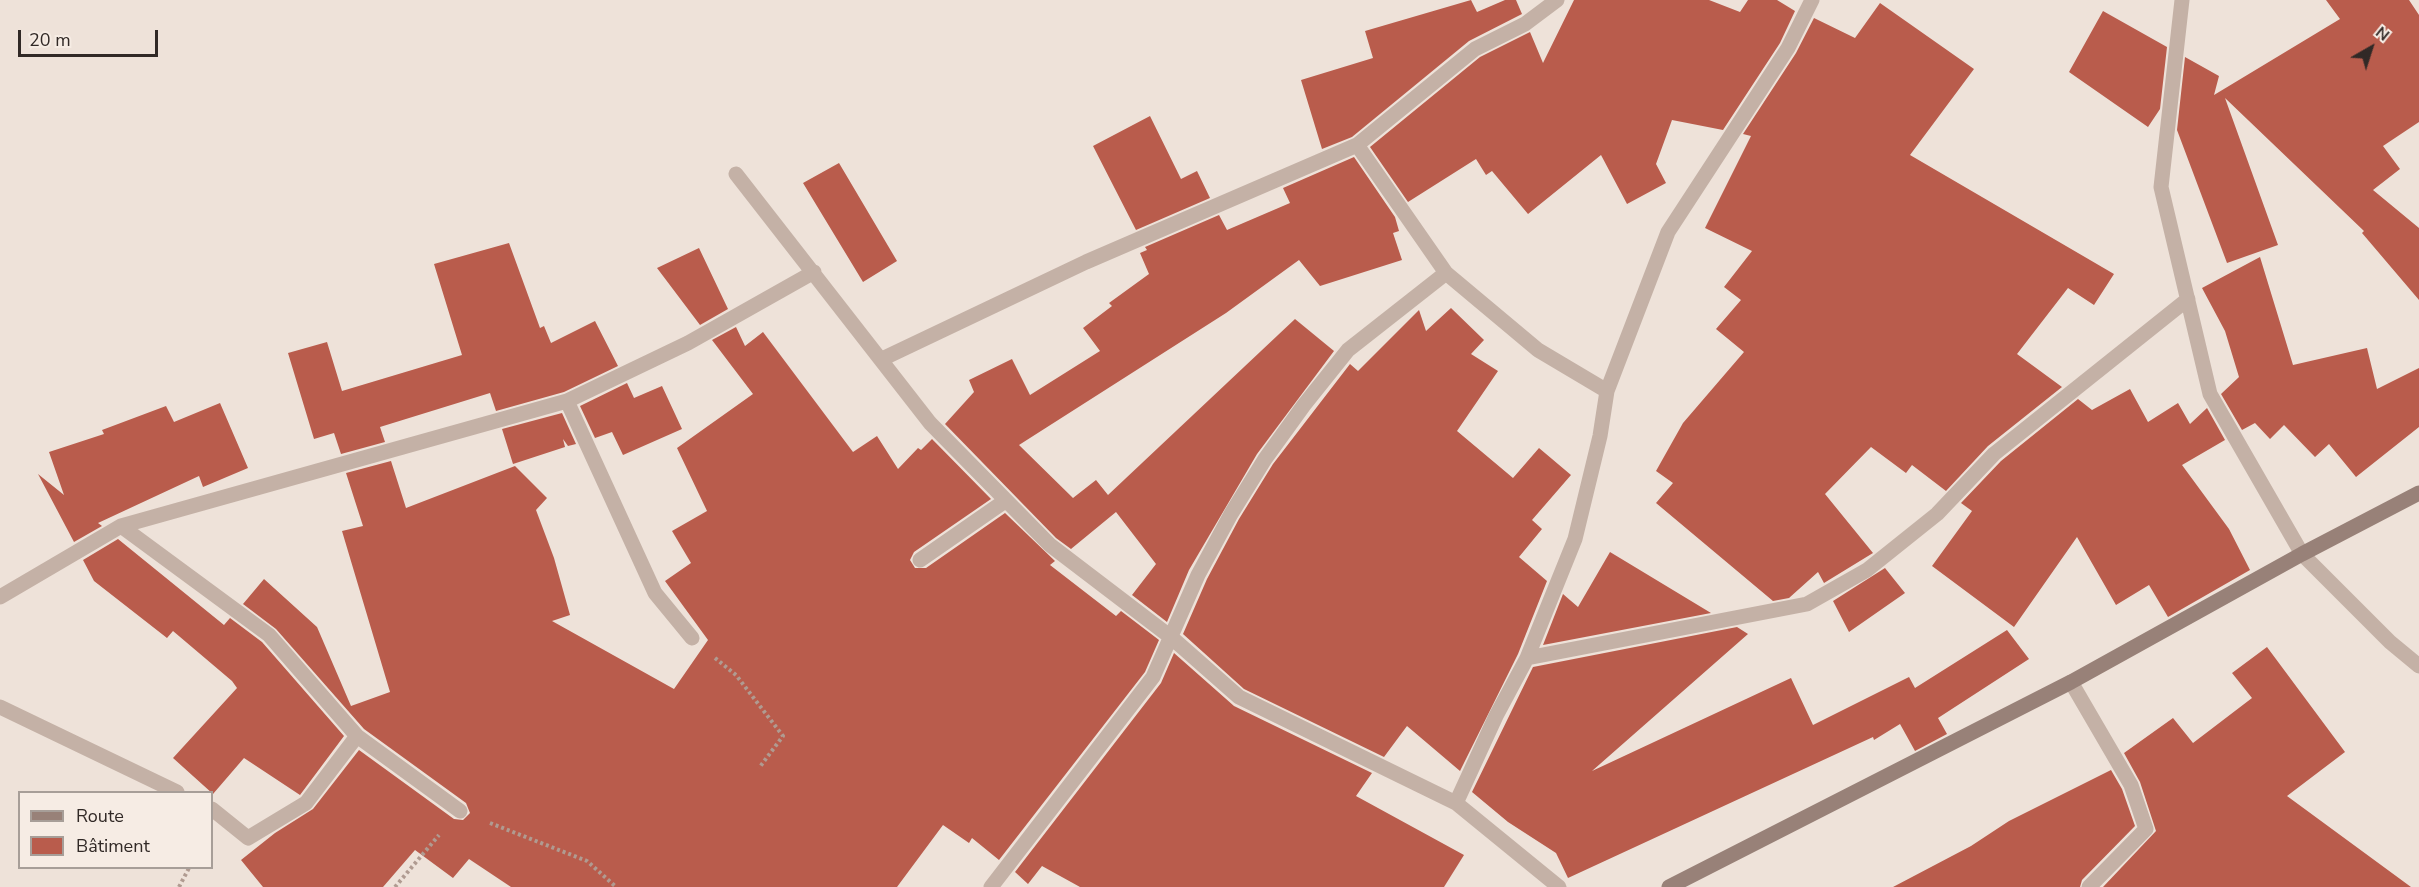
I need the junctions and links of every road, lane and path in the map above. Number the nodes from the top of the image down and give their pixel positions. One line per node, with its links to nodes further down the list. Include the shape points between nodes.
1 (1557, 0): 4 (street, via 1525,24 1475,49)
2 (1812, 0): 10 (street, via 1788,48 1668,232)
3 (2179, 1): 8 (street, via 2161,188)
4 (1357, 145): 7 (street); 9 (street, via 1086,261)
5 (736, 174): 6 (street)
6 (814, 272): 9 (street); 11 (street, via 688,343)
7 (1446, 273): 10 (street, via 1538,351); 19 (street, via 1348,350 1304,405 1231,514 1198,575)
8 (2188, 299): 15 (street, via 2210,394); 20 (street, via 1994,454 1937,514 1867,570 1807,604)
9 (882, 359): 13 (street, via 930,423)
10 (1608, 391): 20 (street, via 1575,539)
11 (567, 401): 14 (street); 18 (street, via 655,593)
12 (2419, 493): 15 (street)
13 (1005, 501): 16 (street); 19 (street, via 1050,545)
14 (121, 526): 17 (street); 24 (street, via 269,635)
15 (2302, 554): 21 (street); 22 (street)
16 (921, 560)
17 (0, 597)
18 (692, 638): 25 (path, via 736,675 783,736)
19 (1172, 638): 27 (street, via 1239,697); 34 (street, via 1153,678)
20 (1527, 658): 27 (street)
21 (2419, 666)
22 (2071, 682): 36 (street); 37 (street, via 2131,785 2146,830)
23 (0, 707): 26 (street)
24 (357, 736): 28 (street, via 306,803 248,838); 29 (street)
25 (759, 768)
26 (175, 791)
27 (1456, 803): 35 (street)
28 (213, 810)
29 (460, 811): 32 (path); 33 (path, via 587,861)
30 (188, 869): 31 (path)
31 (179, 887)
32 (395, 887)
33 (616, 887)
34 (992, 887)
35 (1559, 887)
36 (1669, 887)
37 (2089, 887)

